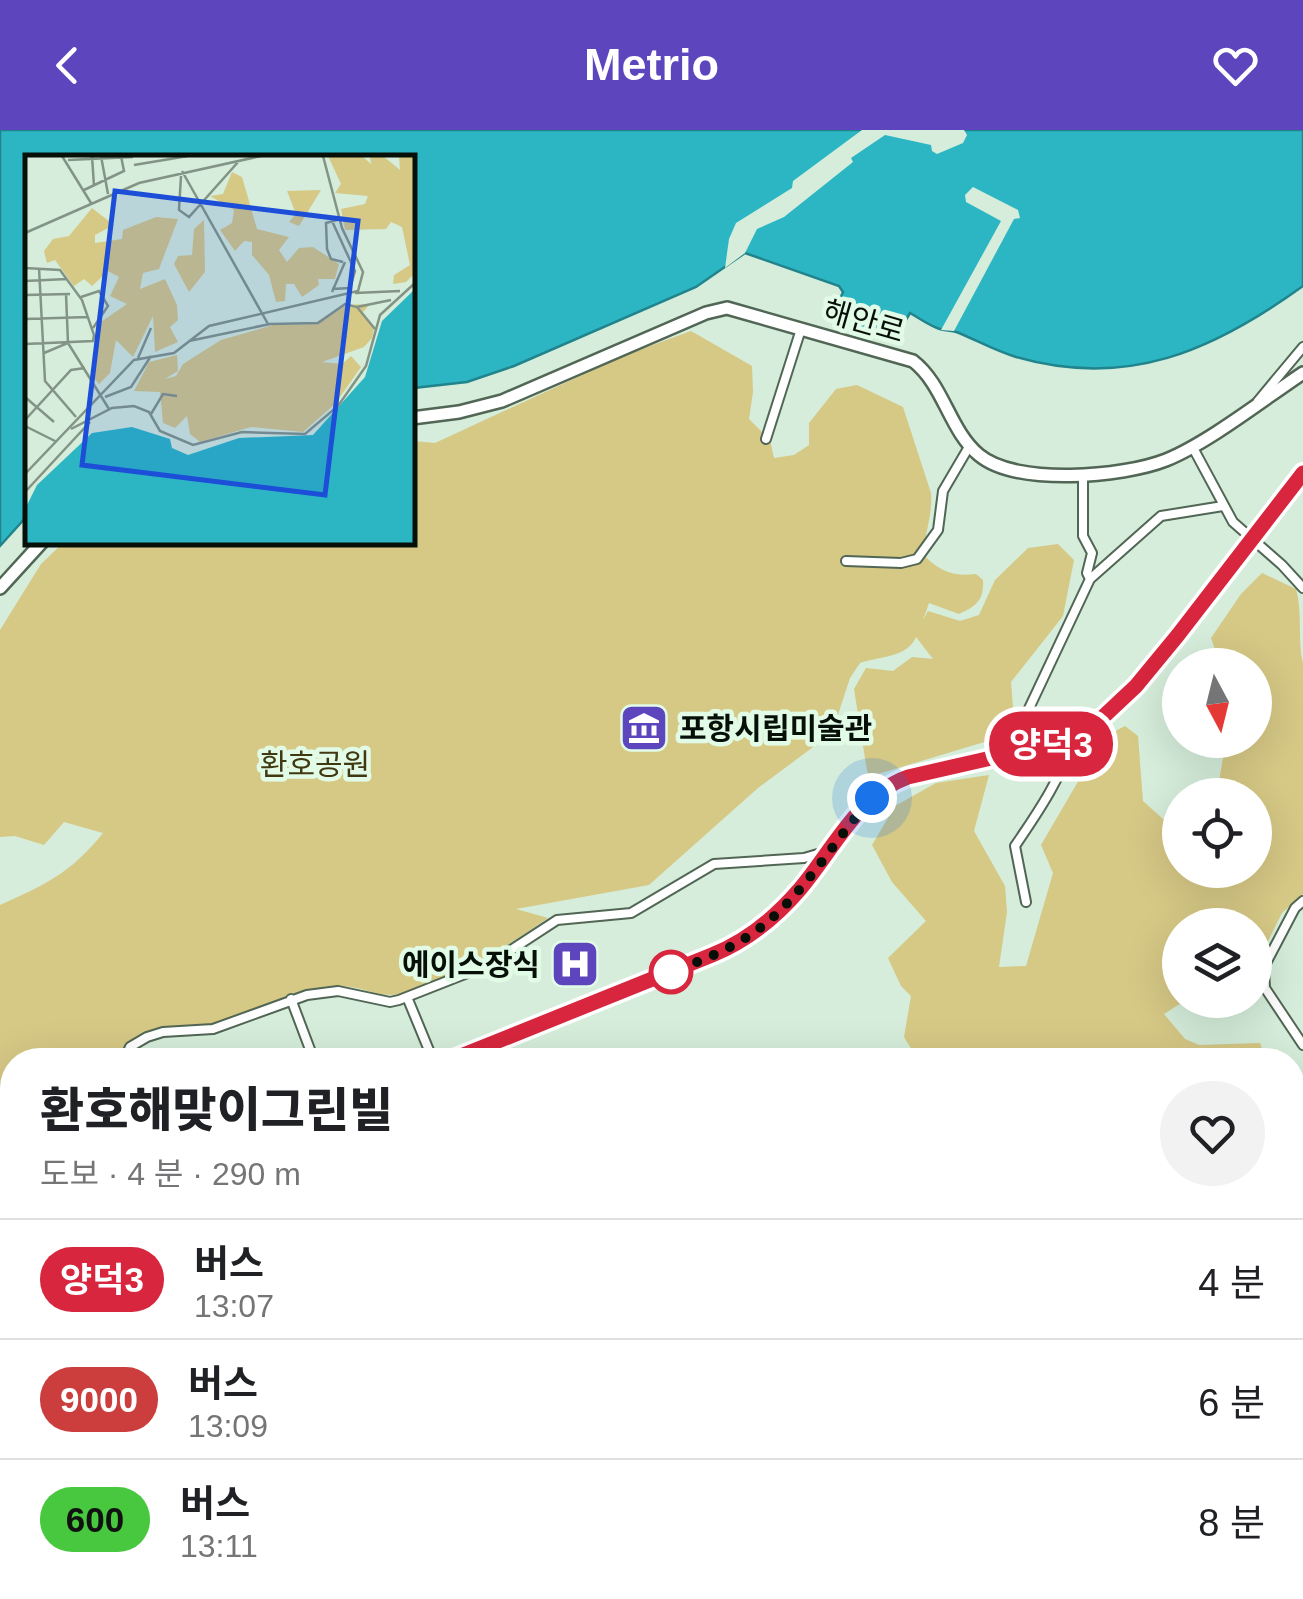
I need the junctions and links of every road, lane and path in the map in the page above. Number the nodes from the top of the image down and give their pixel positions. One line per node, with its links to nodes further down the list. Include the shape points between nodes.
1 (801, 329): 5 (street, 해안로, via 740,310 713,310 488,406); 6 (street); 7 (street, 해안로, via 913,361)
2 (1303, 346): 4 (street, 해안로)
3 (1303, 373): 4 (street, 해안로)
4 (1255, 405): 8 (street, 해안로)
5 (415, 418)
6 (766, 439)
7 (970, 445): 9 (street, 해안로, via 991,463 1023,473); 14 (street, via 946,485 938,530 917,558)
8 (1192, 446): 9 (street, 해안로, via 1152,464); 11 (street)
9 (1083, 474): 15 (street, via 1082,536 1092,554)
10 (1303, 474): 12 (main road)
11 (1223, 506): 12 (street); 15 (street, via 1161,516)
12 (1253, 541): 17 (street); 18 (main road, via 1136,686)
13 (39, 545): 16 (street)
14 (846, 560)
15 (1090, 579): 19 (street)
16 (0, 588)
17 (1303, 588)
18 (1075, 734): 19 (main road); 23 (street, via 1033,824 1015,846)
19 (1008, 754): 20 (main road, via 889,785)
20 (830, 850): 21 (street); 22 (main road)
21 (788, 859): 22 (street, via 802,868); 26 (street, via 708,866 631,913 558,920 488,965)
22 (801, 889): 28 (main road, via 758,930 722,951)
23 (1026, 902)
24 (1299, 904): 25 (street); 29 (street, via 1264,978)
25 (1303, 916)
26 (408, 998): 27 (street, via 390,1002 331,991); 32 (street)
27 (291, 1000): 30 (street, via 213,1030 164,1032); 31 (street)
28 (492, 1044): 33 (main road); 34 (street)
29 (1303, 1045)
30 (130, 1048)
31 (309, 1048)
32 (428, 1048)
33 (482, 1048)
34 (489, 1048)

